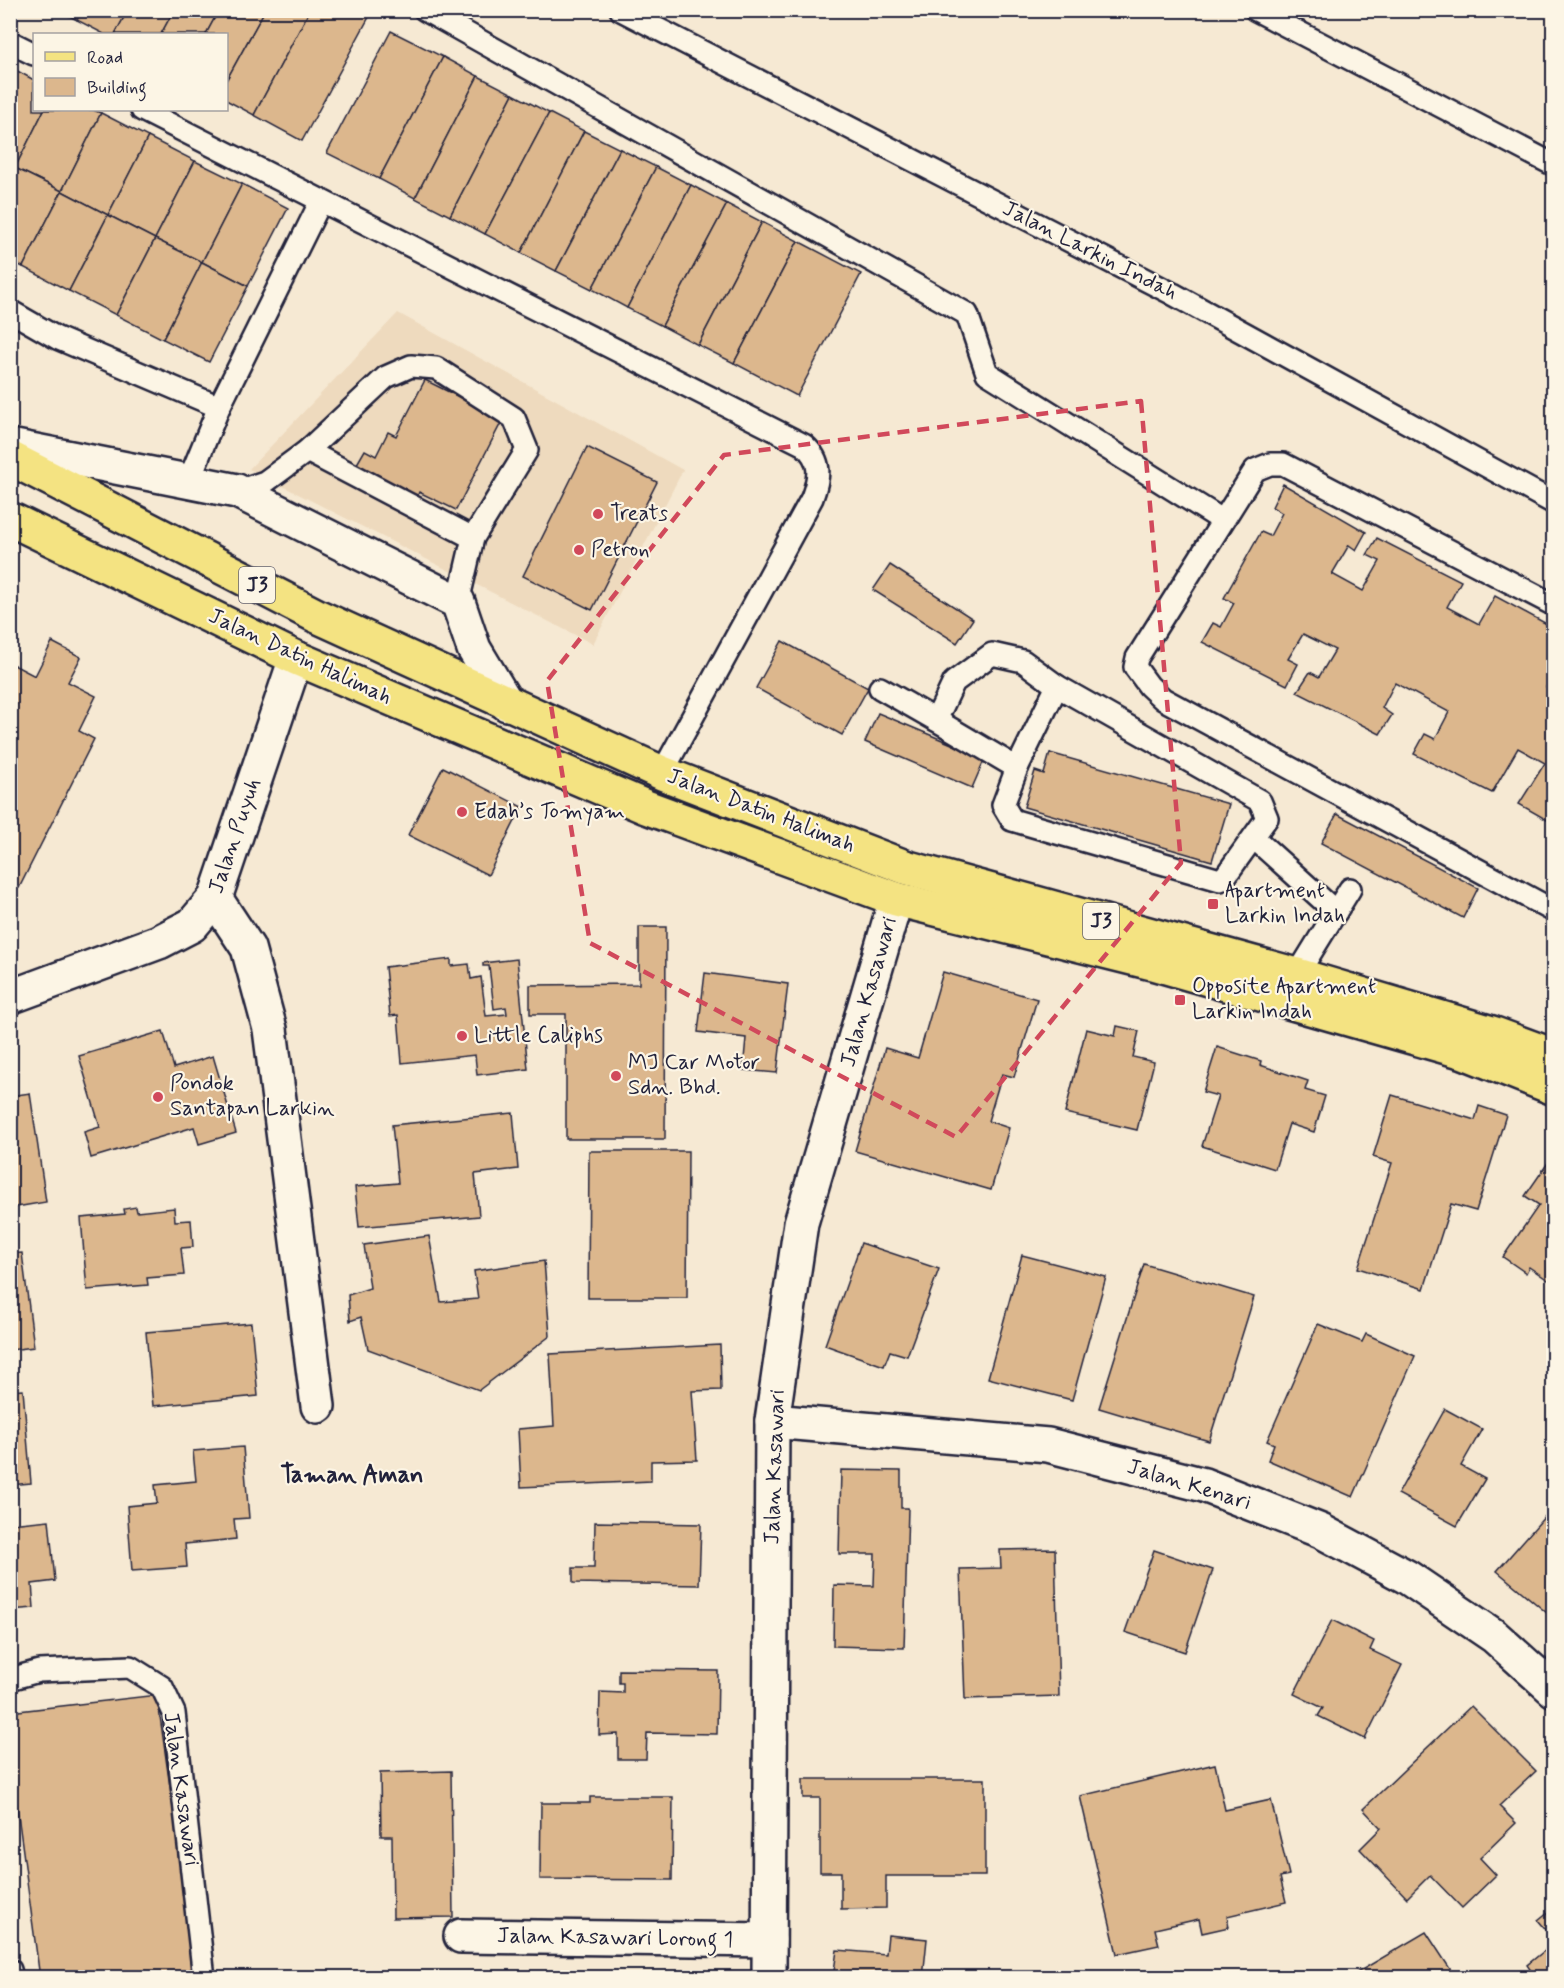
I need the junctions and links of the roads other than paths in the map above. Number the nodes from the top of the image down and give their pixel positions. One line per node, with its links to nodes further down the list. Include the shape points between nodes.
1 (425, 10): 18 (lane, via 968,314 987,373)
2 (621, 10): 16 (lane, Jalan Larkin Indah, via 1173,294)
3 (1256, 10): 7 (lane)
4 (10, 42): 5 (lane)
5 (33, 54)
6 (144, 111): 8 (lane)
7 (1554, 165)
8 (321, 201): 10 (lane); 28 (lane, via 804,445 814,454 819,468 812,498)
9 (10, 311): 10 (lane, via 57,338)
10 (219, 407): 14 (lane)
11 (10, 446): 14 (street)
12 (307, 451): 15 (lane, via 266,482); 19 (lane); 19 (lane, via 386,377 411,366 436,368 514,418 526,450)
13 (10, 458): 25 (main road, Jalan Datin Halimah / J3, via 317,616)
14 (189, 480): 15 (street)
15 (237, 491): 20 (street)
16 (1554, 503)
17 (10, 519): 22 (main road, Jalan Datin Halimah / J3)
18 (1222, 520): 21 (lane, via 1256,470 1283,464); 33 (lane, via 1137,658 1136,667 1149,686 1163,699 1386,831)
19 (473, 538): 20 (lane)
20 (458, 602): 25 (street, via 474,649)
21 (1554, 605)
22 (296, 658): 31 (street, Jalan Puyuh); 32 (main road, Jalan Datin Halimah / J3, via 646,807)
23 (1057, 687): 26 (lane, via 1023,660 992,654 954,682); 27 (lane); 29 (lane, via 1260,801 1267,818)
24 (880, 688): 26 (lane)
25 (507, 704): 28 (main road, Jalan Datin Halimah / J3)
26 (936, 720): 27 (lane)
27 (1017, 768): 29 (lane, via 1003,805 1012,820 1220,880)
28 (662, 773): 35 (main road, Jalan Datin Halimah / J3, via 905,867)
29 (1254, 838): 34 (lane)
30 (1350, 889): 34 (lane)
31 (215, 897): 36 (street, Jalan Puyuh, via 192,925 159,942); 39 (street, via 248,948 270,1029)
32 (896, 899): 38 (main road, Jalan Datin Halimah / J3, via 1152,963 1464,1052); 40 (street, Jalan Kasawari, via 801,1222)
33 (1554, 911)
34 (1336, 912): 35 (lane)
35 (1297, 975): 37 (main road, Jalan Datin Halimah / J3, via 1492,1033)
36 (10, 997)
37 (1554, 1056)
38 (1554, 1088)
39 (318, 1406)
40 (772, 1421): 42 (street, Jalan Kenari, via 1048,1445 1204,1485 1321,1531 1407,1577 1494,1636); 44 (street, Jalan Kasawari)
41 (10, 1679): 47 (lane, Jalan Kasawari, via 39,1671 130,1667 162,1687 174,1713)
42 (1554, 1690)
43 (461, 1936): 44 (street, Jalan Kasawari Lorong 1)
44 (769, 1940): 48 (street, Jalan Kasawari)
45 (10, 1970): 46 (lane)
46 (12, 1977)
47 (204, 1977)
48 (769, 1977)

